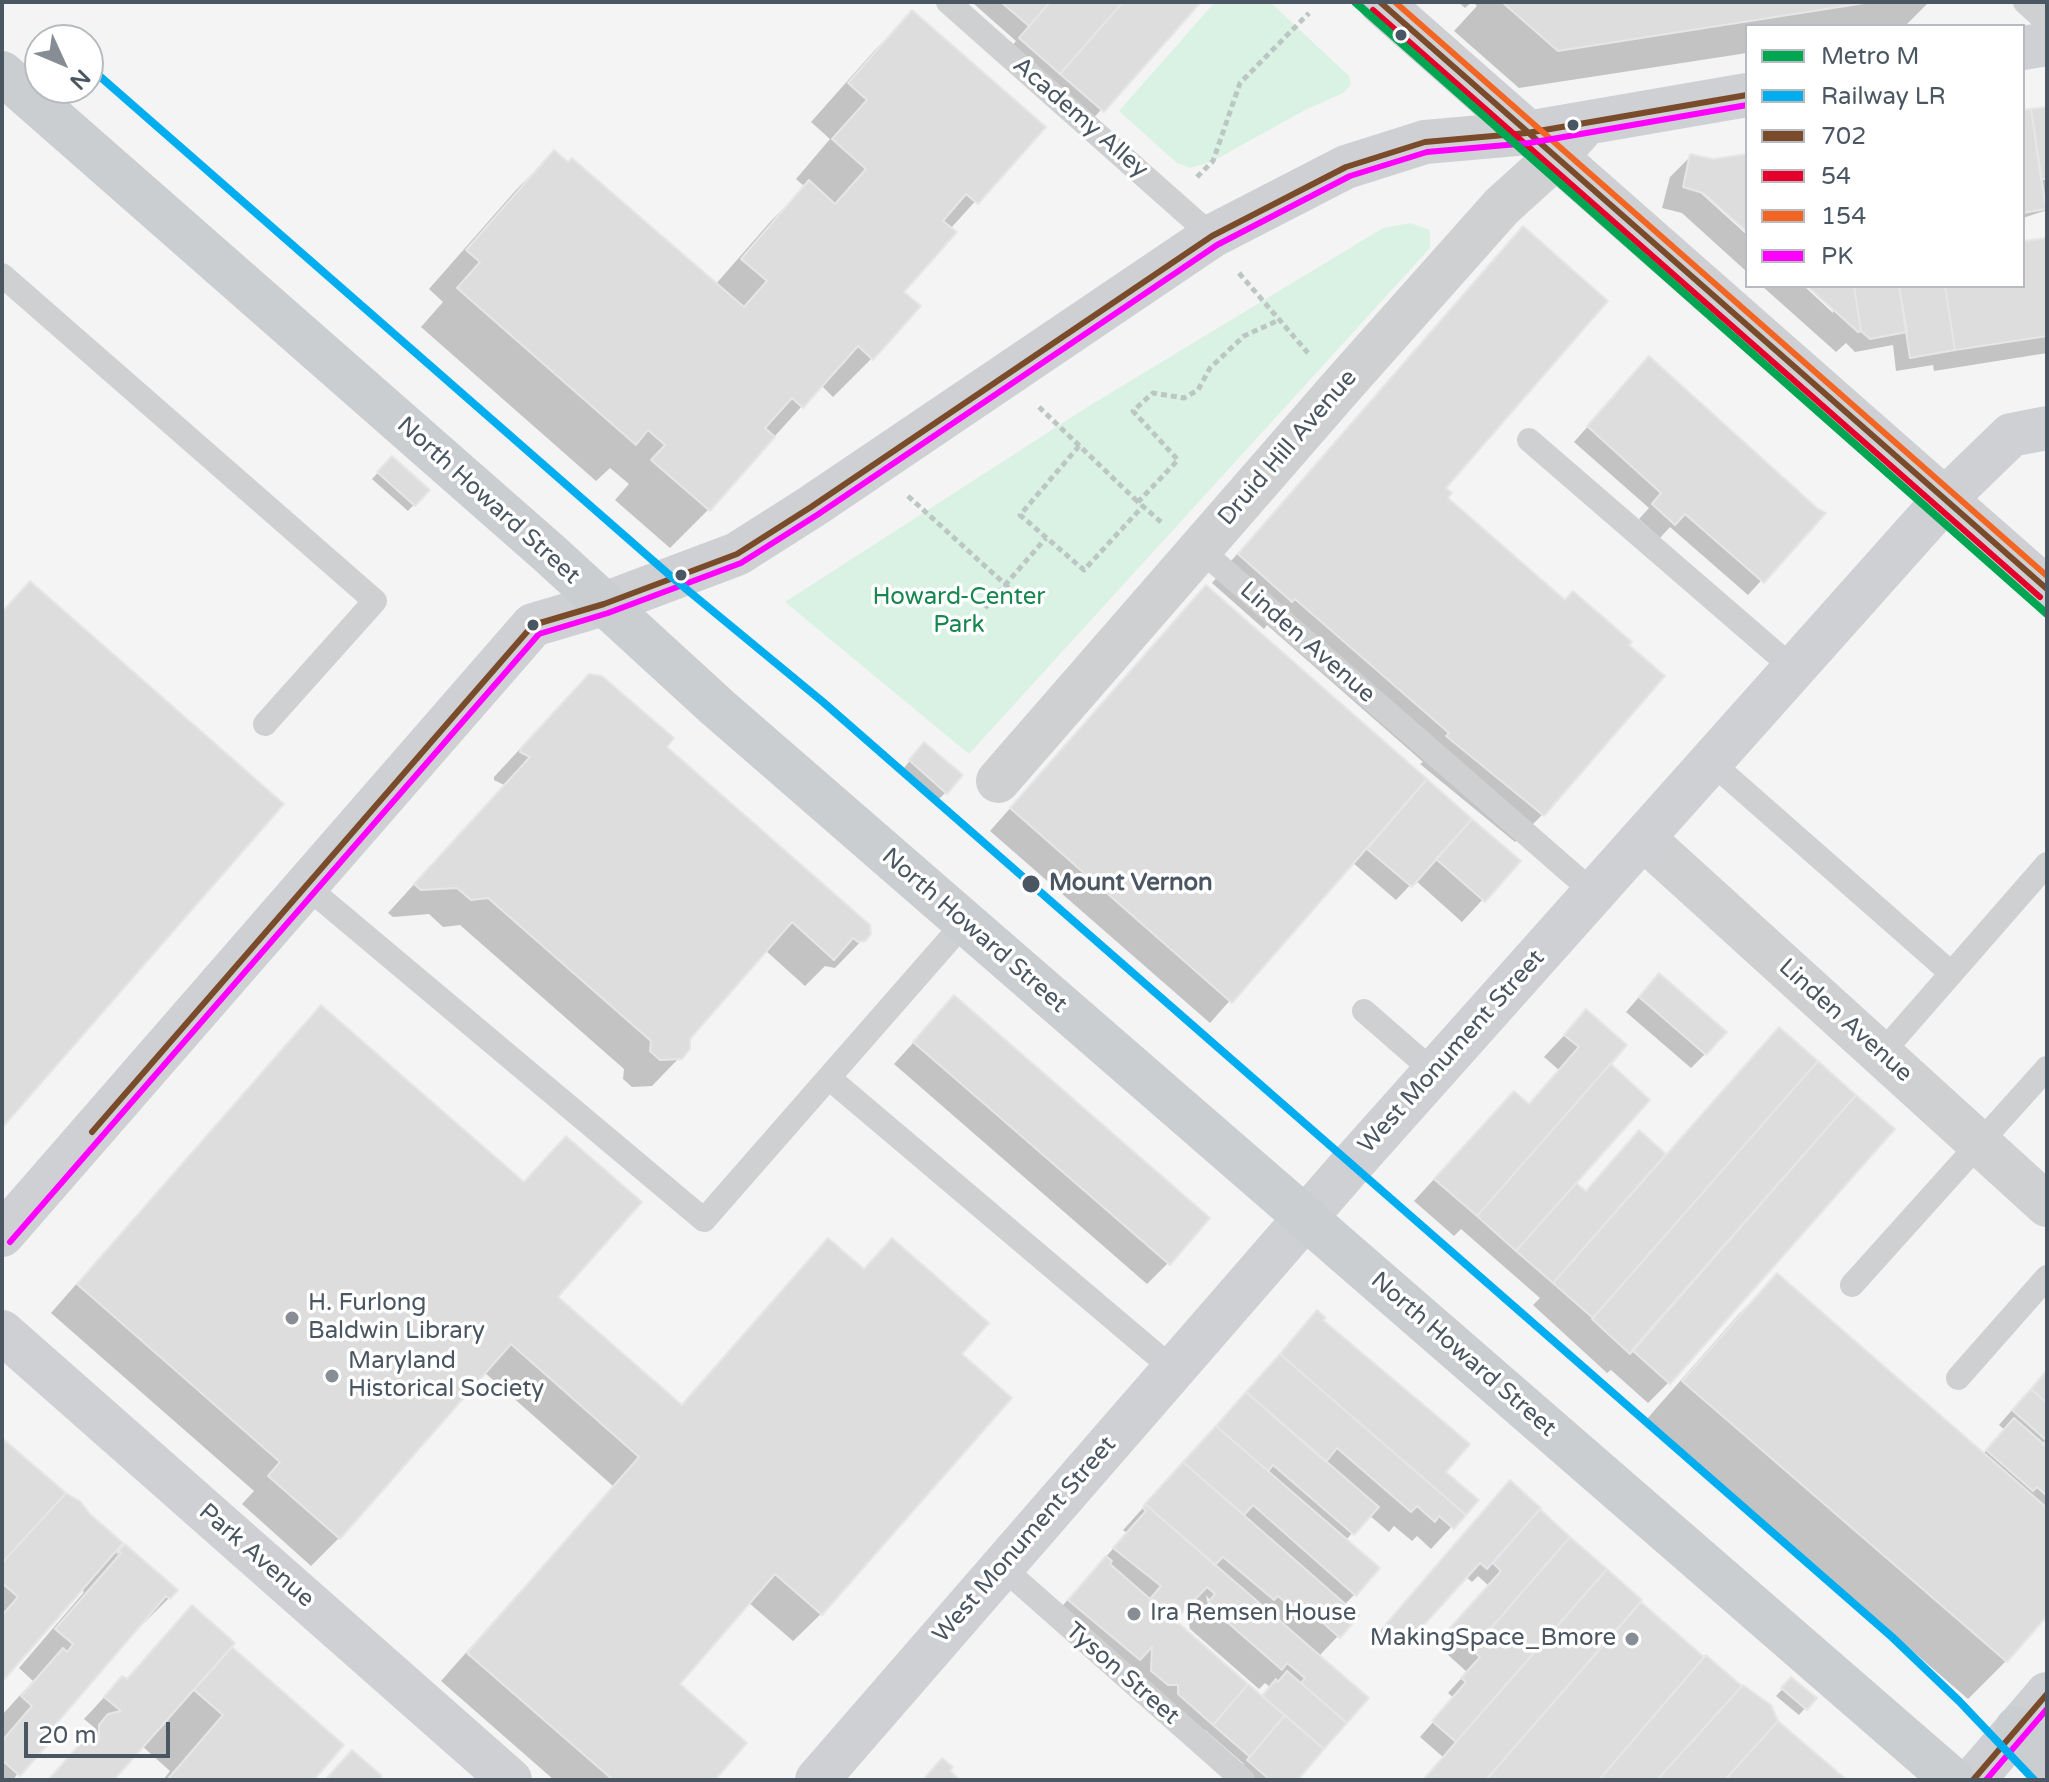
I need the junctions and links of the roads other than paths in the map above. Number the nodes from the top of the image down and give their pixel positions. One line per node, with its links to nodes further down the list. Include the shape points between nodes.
1 (948, 2): 10 (lane, Academy Alley, via 1175,201)
2 (1380, 2): 9 (street)
3 (2025, 2): 4 (lane)
4 (2047, 22)
5 (2047, 44): 6 (street)
6 (2025, 48)
7 (2, 73): 17 (main road, North Howard Street)
8 (1745, 95): 9 (street, via 1587,123)
9 (1541, 146): 10 (street, via 1425,142 1346,167); 14 (street); 15 (street, Druid Hill Avenue, via 1502,206)
10 (1221, 249): 17 (street, via 737,554)
11 (2, 275): 19 (lane, via 375,601)
12 (2047, 428): 14 (street, West Monument Street, via 2011,435)
13 (1529, 440): 18 (lane)
14 (1946, 498): 16 (street); 18 (street, West Monument Street)
15 (1201, 550): 21 (street, Druid Hill Avenue); 25 (lane, Linden Avenue)
16 (2047, 589)
17 (604, 604): 24 (street, via 533,625); 26 (main road, North Howard Street)
18 (1794, 669): 20 (street, West Monument Street)
19 (265, 724)
20 (1711, 762): 22 (street, West Monument Street); 27 (lane)
21 (998, 781)
22 (1643, 838): 25 (street, West Monument Street); 29 (street, Linden Avenue)
23 (2047, 864): 27 (lane)
24 (306, 886): 32 (lane, via 704,1220); 36 (street)
25 (1594, 893): 31 (street, West Monument Street)
26 (964, 923): 32 (lane); 35 (main road, North Howard Street)
27 (1951, 973): 29 (lane)
28 (1364, 1011): 31 (lane)
29 (1881, 1054): 33 (street, Linden Avenue)
30 (2047, 1068): 33 (lane)
31 (1434, 1072): 35 (street, West Monument Street)
32 (829, 1078): 40 (lane)
33 (1979, 1143): 34 (street, Linden Avenue); 38 (lane)
34 (2047, 1205)
35 (1305, 1217): 40 (street, West Monument Street); 49 (main road, North Howard Street)
36 (2, 1235)
37 (2047, 1277): 41 (lane)
38 (1852, 1285)
39 (2, 1332): 46 (street, Park Avenue)
40 (1173, 1369): 42 (street, West Monument Street)
41 (1958, 1378)
42 (1002, 1567): 47 (street, West Monument Street); 48 (lane, Tyson Street)
43 (2047, 1694): 44 (street)
44 (2017, 1728): 45 (main road); 50 (street)
45 (2047, 1760)
46 (510, 1780)
47 (817, 1780)
48 (1243, 1780)
49 (1953, 1780)
50 (1973, 1780)

